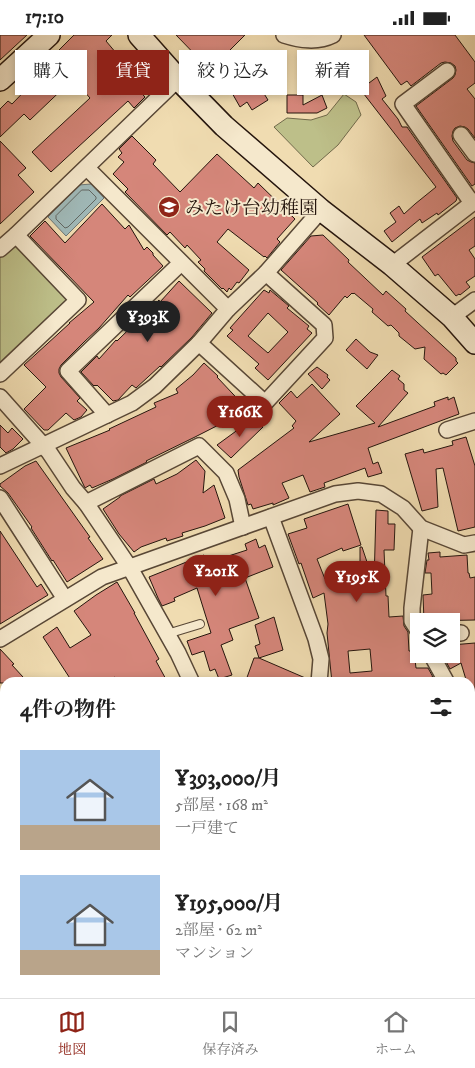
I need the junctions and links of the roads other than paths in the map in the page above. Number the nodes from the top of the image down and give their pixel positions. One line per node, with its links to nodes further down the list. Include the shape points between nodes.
1 (49, 35): 7 (street)
2 (139, 35): 6 (street)
3 (284, 35): 4 (street, via 302,40)
4 (333, 35)
5 (448, 71): 11 (street, via 403,104)
6 (178, 79): 10 (street); 12 (street, via 224,126)
7 (0, 81)
8 (460, 135): 9 (street)
9 (475, 154)
10 (87, 168): 13 (street); 15 (street)
11 (474, 202): 16 (street)
12 (321, 210): 16 (street); 17 (street)
13 (16, 235): 14 (street); 23 (street, via 78,300)
14 (0, 249)
15 (181, 263): 19 (street); 25 (street, via 68,371)
16 (392, 265): 20 (street)
17 (266, 273): 19 (street); 21 (street, via 324,325 325,338 265,403)
18 (475, 300): 20 (street)
19 (228, 309): 21 (street)
20 (452, 317): 22 (street)
21 (199, 343): 25 (street, via 155,387)
22 (475, 343)
23 (0, 374)
24 (0, 397): 28 (street)
25 (107, 415): 28 (street)
26 (475, 421): 27 (street)
27 (447, 430)
28 (42, 446): 29 (street); 31 (street)
29 (0, 466)
30 (0, 498): 37 (street)
31 (86, 503): 33 (street, via 199,446 226,473 237,499); 36 (street)
32 (271, 517): 33 (street); 34 (street, via 336,494 358,491 381,494 403,508); 44 (street, via 316,639 321,659)
33 (243, 527): 36 (street)
34 (421, 528): 35 (street, via 464,545); 38 (street)
35 (475, 543)
36 (130, 567): 37 (street, via 102,577); 40 (street)
37 (65, 599): 41 (street)
38 (412, 613)
39 (200, 624): 40 (lane)
40 (167, 634): 43 (street)
41 (0, 639)
42 (434, 663): 45 (street)
43 (190, 677)
44 (320, 677)
45 (439, 677)

